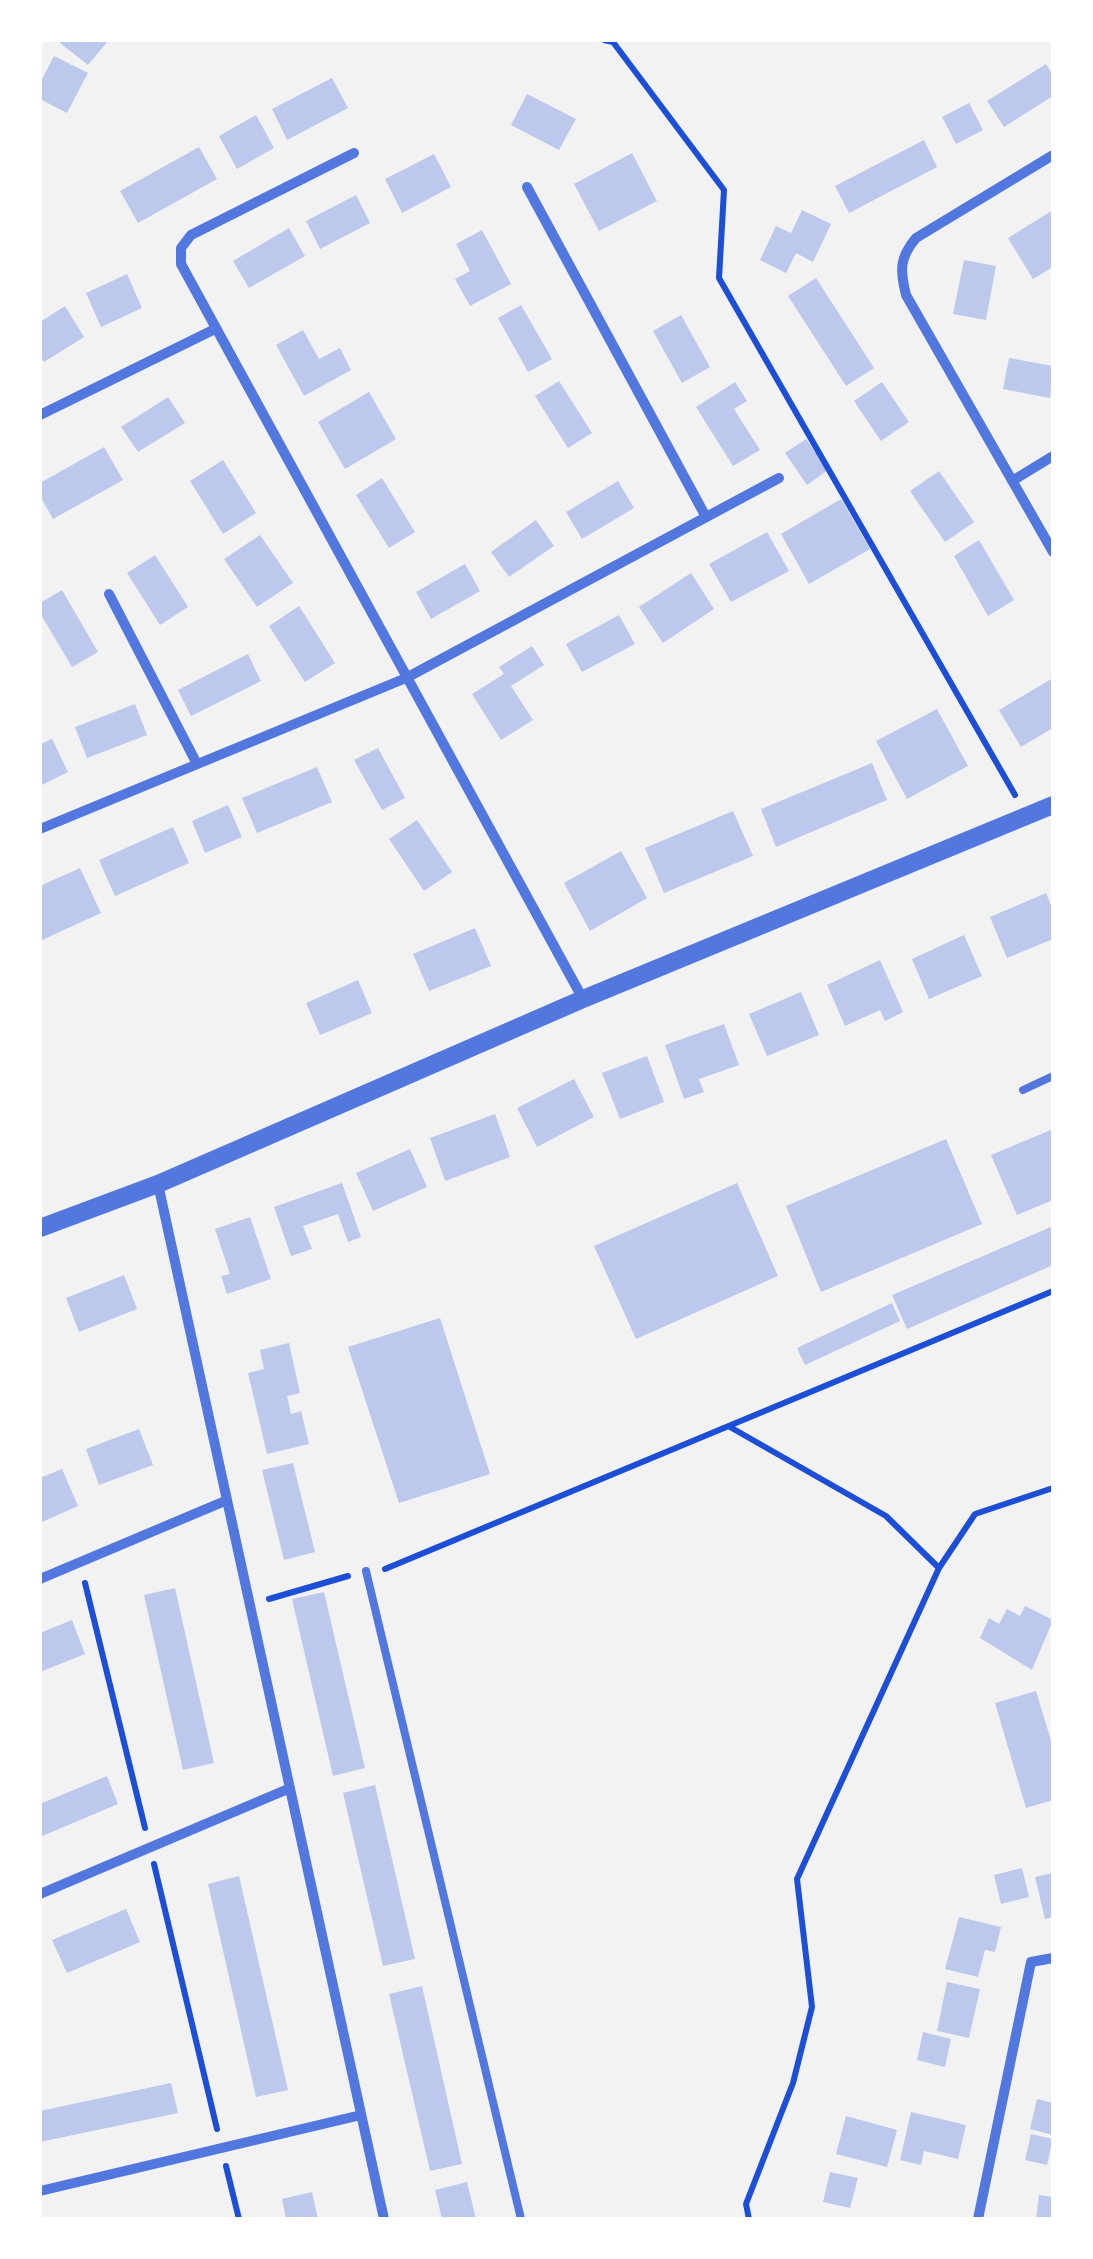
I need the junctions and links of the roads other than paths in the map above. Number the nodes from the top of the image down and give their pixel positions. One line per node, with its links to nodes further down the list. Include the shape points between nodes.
1 (354, 153): 4 (street, via 191,235 181,264)
2 (1053, 155): 8 (street, via 916,238 900,271 906,295)
3 (526, 186): 9 (street)
4 (213, 330): 5 (street); 12 (street)
5 (40, 415)
6 (1053, 456): 8 (street)
7 (778, 478): 9 (street)
8 (1012, 480): 10 (street)
9 (706, 517): 12 (street)
10 (1053, 552)
11 (109, 594): 13 (street)
12 (406, 678): 13 (street); 16 (street)
13 (197, 764): 15 (street)
14 (1053, 805): 16 (street)
15 (40, 830)
16 (583, 1000): 19 (street)
17 (1053, 1076): 18 (lane)
18 (1023, 1090)
19 (158, 1184): 20 (street); 21 (street)
20 (40, 1228)
21 (225, 1501): 23 (street); 24 (street)
22 (366, 1571): 30 (lane)
23 (40, 1579)
24 (288, 1789): 25 (street); 27 (street)
25 (40, 1894)
26 (1053, 1958): 31 (street, via 1031,1962)
27 (361, 2114): 28 (street); 29 (street)
28 (40, 2191)
29 (384, 2219)
30 (521, 2219)
31 (978, 2219)

